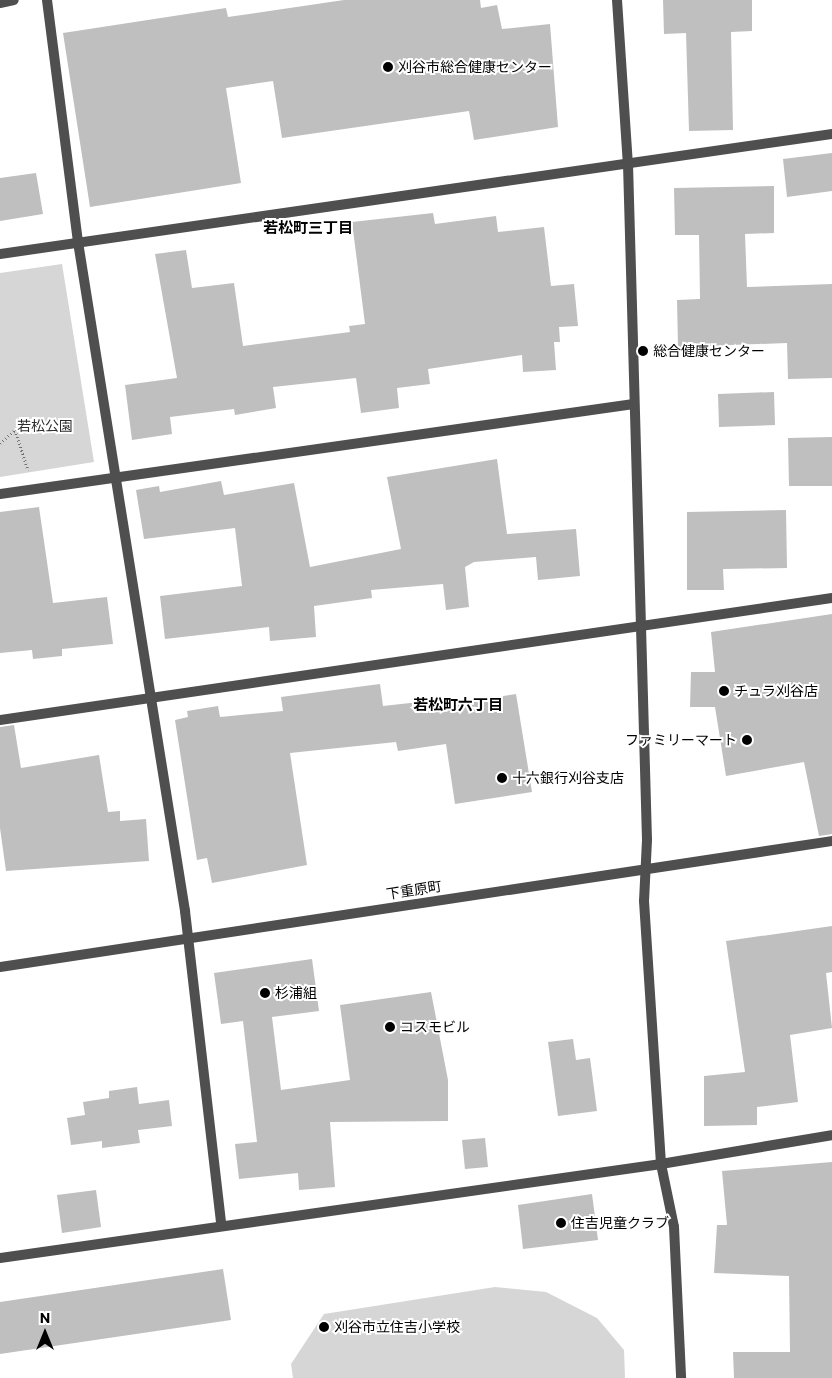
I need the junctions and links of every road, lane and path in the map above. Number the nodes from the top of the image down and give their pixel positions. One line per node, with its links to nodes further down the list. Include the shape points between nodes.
1 (14, 0): 4 (street)
2 (47, 0): 7 (street)
3 (617, 0): 6 (street)
4 (0, 3)
5 (832, 134): 6 (street)
6 (628, 164): 7 (street); 9 (street)
7 (78, 242): 8 (street); 11 (street)
8 (0, 254)
9 (634, 404): 11 (street); 15 (street)
10 (0, 443): 12 (path, via 15,430)
11 (114, 475): 12 (street); 16 (street)
12 (34, 489): 13 (street)
13 (0, 494)
14 (832, 598): 15 (street)
15 (640, 628): 16 (street); 19 (street)
16 (148, 699): 17 (street); 20 (street)
17 (0, 720)
18 (832, 841): 19 (street, 下重原町)
19 (647, 867): 20 (street, 下重原町); 23 (street, via 644,901)
20 (188, 940): 21 (street, 下重原町); 24 (street)
21 (0, 967)
22 (832, 1135): 23 (street)
23 (661, 1164): 24 (street); 26 (street, via 674,1227)
24 (221, 1224): 25 (street)
25 (0, 1258)
26 (681, 1378)

